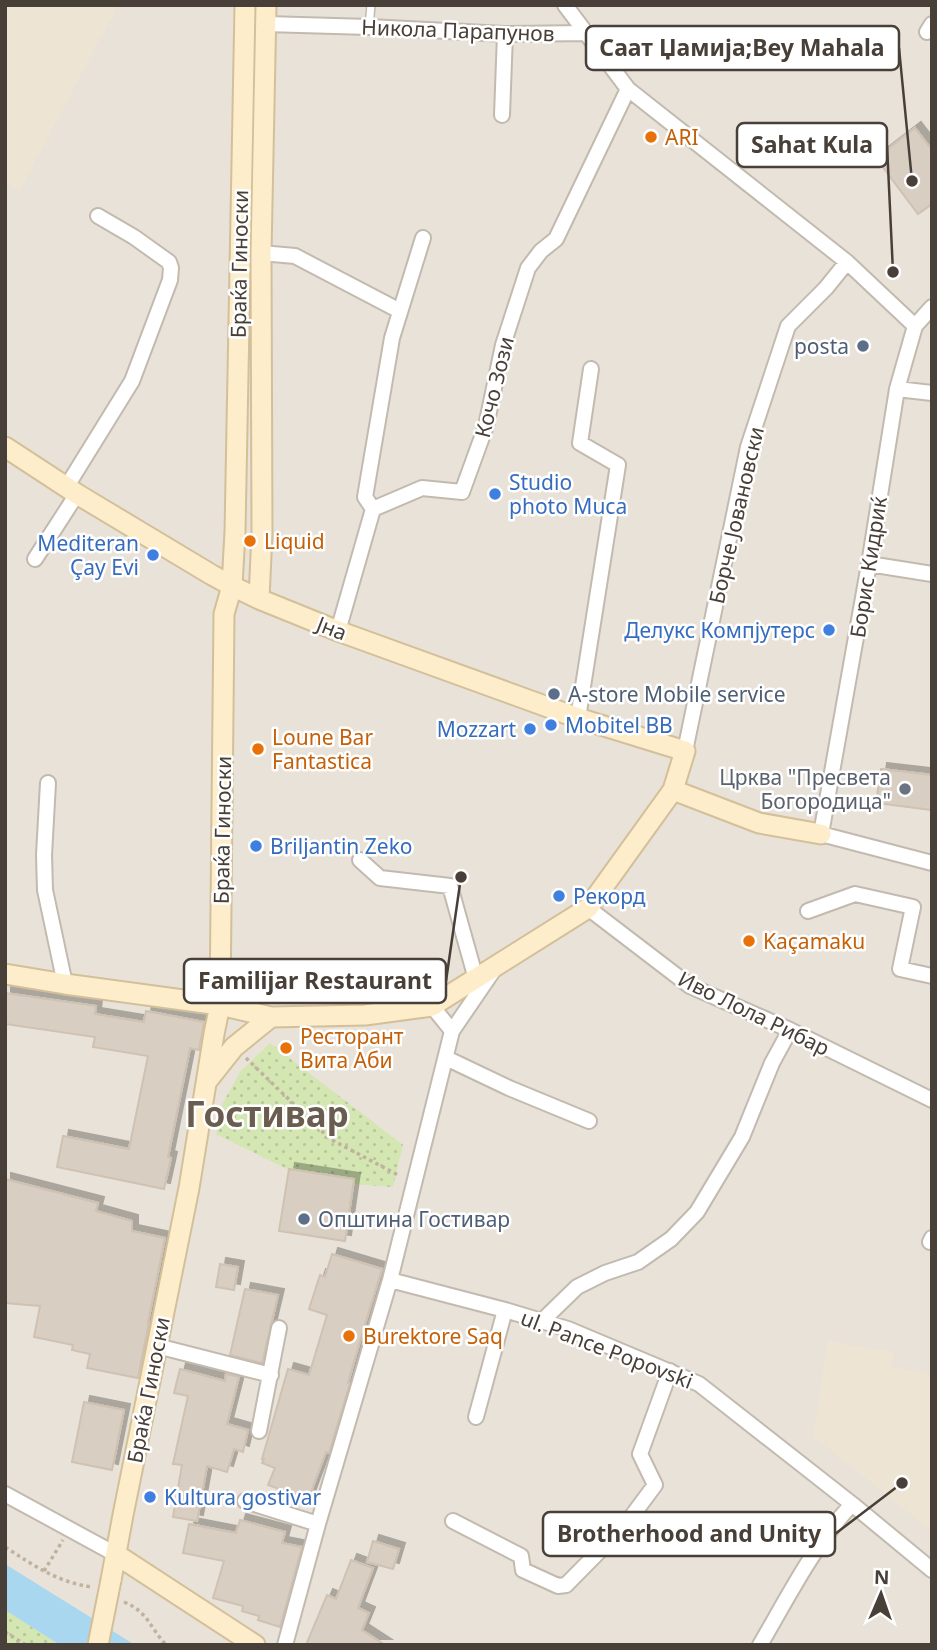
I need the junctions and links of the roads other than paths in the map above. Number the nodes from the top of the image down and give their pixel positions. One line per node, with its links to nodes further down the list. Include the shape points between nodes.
1 (244, 5): 26 (street, Браќа Гиноски)
2 (370, 5): 5 (lane)
3 (565, 5): 6 (street)
4 (266, 15): 5 (street, Никола Парапунов); 12 (street, Браќа Гиноски)
5 (369, 27): 7 (street, Никола Парапунов)
6 (587, 33): 7 (street, Никола Парапунов); 8 (street)
7 (505, 34): 9 (street)
8 (628, 89): 13 (street); 22 (street, Кочо Зози, via 556,239 528,268 503,345 486,426 462,492 422,488)
9 (502, 115)
10 (98, 216): 21 (street, via 169,262 170,280 132,381)
11 (423, 238): 15 (street)
12 (261, 253): 15 (street, via 295,256); 27 (street, Браќа Гиноски)
13 (848, 261): 16 (street); 30 (street, Борче Јовановски, via 788,326 748,447)
14 (932, 307): 16 (street, Борис Кидриќ)
15 (400, 312): 22 (street, via 391,338 365,497)
16 (915, 326): 18 (street, Борис Кидриќ)
17 (591, 369): 29 (street, via 580,443 618,465)
18 (897, 389): 19 (street); 24 (street, Борис Кидриќ)
19 (932, 393)
20 (5, 447): 21 (street, Јна)
21 (72, 490): 23 (street); 26 (street, Јна)
22 (373, 509): 28 (street)
23 (35, 559)
24 (869, 564): 25 (street); 33 (street, Борис Кидриќ)
25 (932, 574)
26 (232, 586): 27 (street, Јна); 43 (street, Браќа Гиноски, via 224,614)
27 (259, 599): 28 (street, Јна)
28 (338, 631): 29 (street, Јна)
29 (578, 718): 30 (street, Јна)
30 (685, 751): 32 (street)
31 (48, 783): 42 (street, via 45,890)
32 (673, 790): 33 (street, via 759,823); 36 (street)
33 (821, 834): 35 (street)
34 (360, 860): 41 (street, via 380,878 450,886)
35 (932, 863)
36 (588, 908): 38 (street); 46 (street, Иво Лола Рибар, via 690,986)
37 (808, 911): 40 (street, via 855,894 913,907 900,969)
38 (495, 968): 41 (street); 47 (street)
39 (5, 974): 42 (street)
40 (932, 976)
41 (476, 979): 44 (street)
42 (65, 984): 43 (street)
43 (220, 1005): 45 (street); 49 (street, Браќа Гиноски)
44 (432, 1006): 45 (street, via 365,1015); 47 (street)
45 (271, 1017): 49 (street, via 234,1047)
46 (790, 1030): 50 (street, Иво Лола Рибар); 54 (street, via 742,1137 697,1212 671,1239 638,1262 577,1287)
47 (452, 1031): 48 (street)
48 (446, 1058): 51 (street); 52 (street)
49 (206, 1082): 56 (street, Браќа Гиноски)
50 (932, 1100)
51 (589, 1121)
52 (390, 1280): 53 (street, ul. Pance Popovski); 65 (street)
53 (505, 1310): 54 (street, ul. Pance Popovski); 59 (street)
54 (542, 1321): 57 (street, ul. Pance Popovski)
55 (279, 1328): 58 (street)
56 (157, 1346): 58 (street); 66 (street, Браќа Гиноски)
57 (670, 1371): 63 (street, ul. Pance Popovski, via 699,1384); 64 (street, via 640,1454 655,1485 626,1524 566,1585 558,1586 523,1570 521,1556)
58 (271, 1375): 60 (street)
59 (476, 1417)
60 (259, 1431)
61 (5, 1494): 66 (street)
62 (245, 1501): 65 (street)
63 (852, 1504): 67 (street, ul. Pance Popovski); 71 (street, via 818,1546)
64 (453, 1521)
65 (318, 1524): 70 (street)
66 (117, 1555): 68 (street, Браќа Гиноски, bridge, via 106,1586); 69 (street)
67 (932, 1570)
68 (98, 1645)
69 (255, 1645)
70 (285, 1645)
71 (760, 1645)

